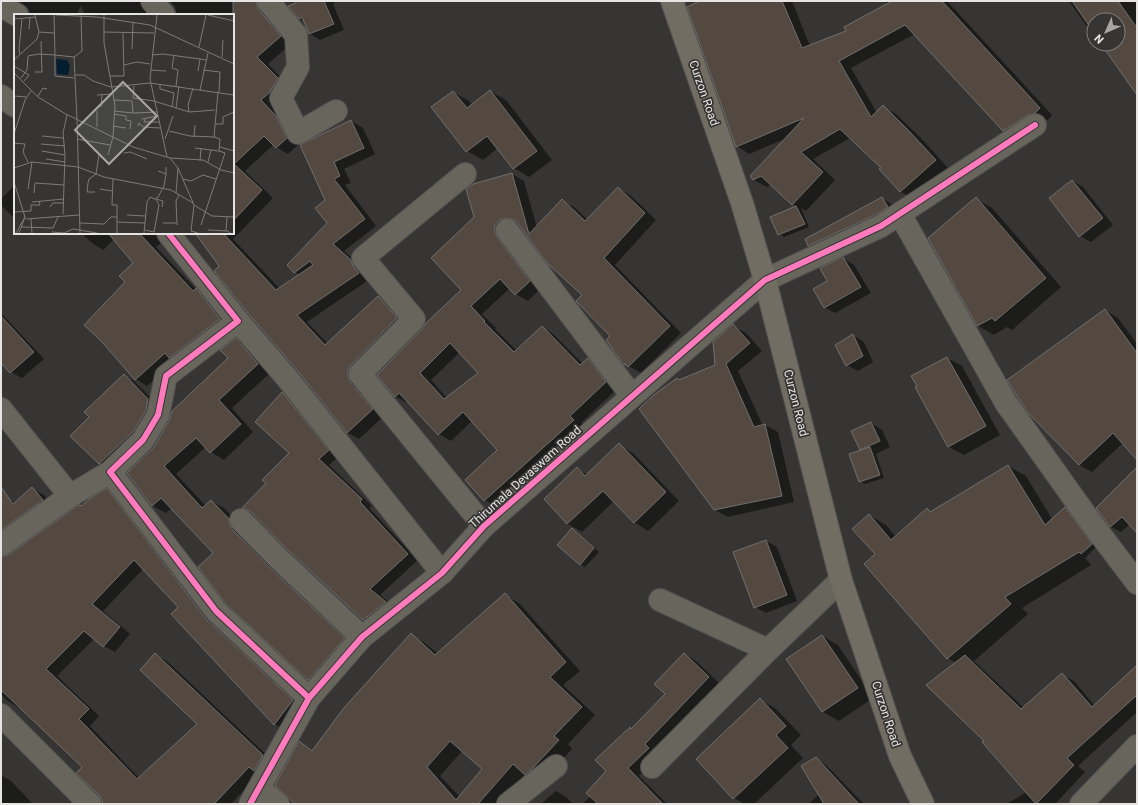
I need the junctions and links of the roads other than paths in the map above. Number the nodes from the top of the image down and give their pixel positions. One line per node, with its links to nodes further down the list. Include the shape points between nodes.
1 (152, 1): 6 (street)
2 (268, 1): 9 (street, via 296,35 298,67 281,98 298,133)
3 (672, 1): 15 (main road, Curzon Road, via 742,203)
4 (1, 6): 5 (street)
5 (15, 14)
6 (163, 14)
7 (1, 96): 8 (street)
8 (14, 105)
9 (336, 111)
10 (1035, 125): 12 (street, Thirumala Devaswam Road)
11 (465, 174): 22 (street, via 363,258 414,319 360,374)
12 (900, 214): 15 (street, Thirumala Devaswam Road); 26 (street, via 1006,402)
13 (507, 230): 17 (street)
14 (169, 234): 16 (street)
15 (765, 280): 17 (street, Thirumala Devaswam Road); 25 (main road, Curzon Road)
16 (238, 321): 19 (street, via 166,376 158,415 143,440); 24 (street, via 287,378)
17 (632, 396): 22 (street, Thirumala Devaswam Road)
18 (1, 409): 20 (street)
19 (110, 472): 20 (street); 30 (street, via 216,611)
20 (70, 496): 23 (street)
21 (241, 520): 28 (street)
22 (484, 526): 24 (street, Thirumala Devaswam Road)
23 (1, 545)
24 (442, 573): 28 (street, Thirumala Devaswam Road)
25 (841, 580): 29 (street); 39 (main road, Curzon Road, via 900,756)
26 (1137, 583)
27 (660, 600): 29 (street)
28 (362, 637): 30 (street, Thirumala Devaswam Road)
29 (768, 650): 34 (street)
30 (309, 698): 35 (street, Thirumala Devaswam Road)
31 (1, 715): 36 (street)
32 (1137, 746): 40 (street)
33 (556, 766): 38 (street)
34 (652, 767)
35 (254, 796): 37 (street)
36 (90, 804)
37 (278, 804)
38 (508, 804)
39 (922, 804)
40 (1081, 804)

